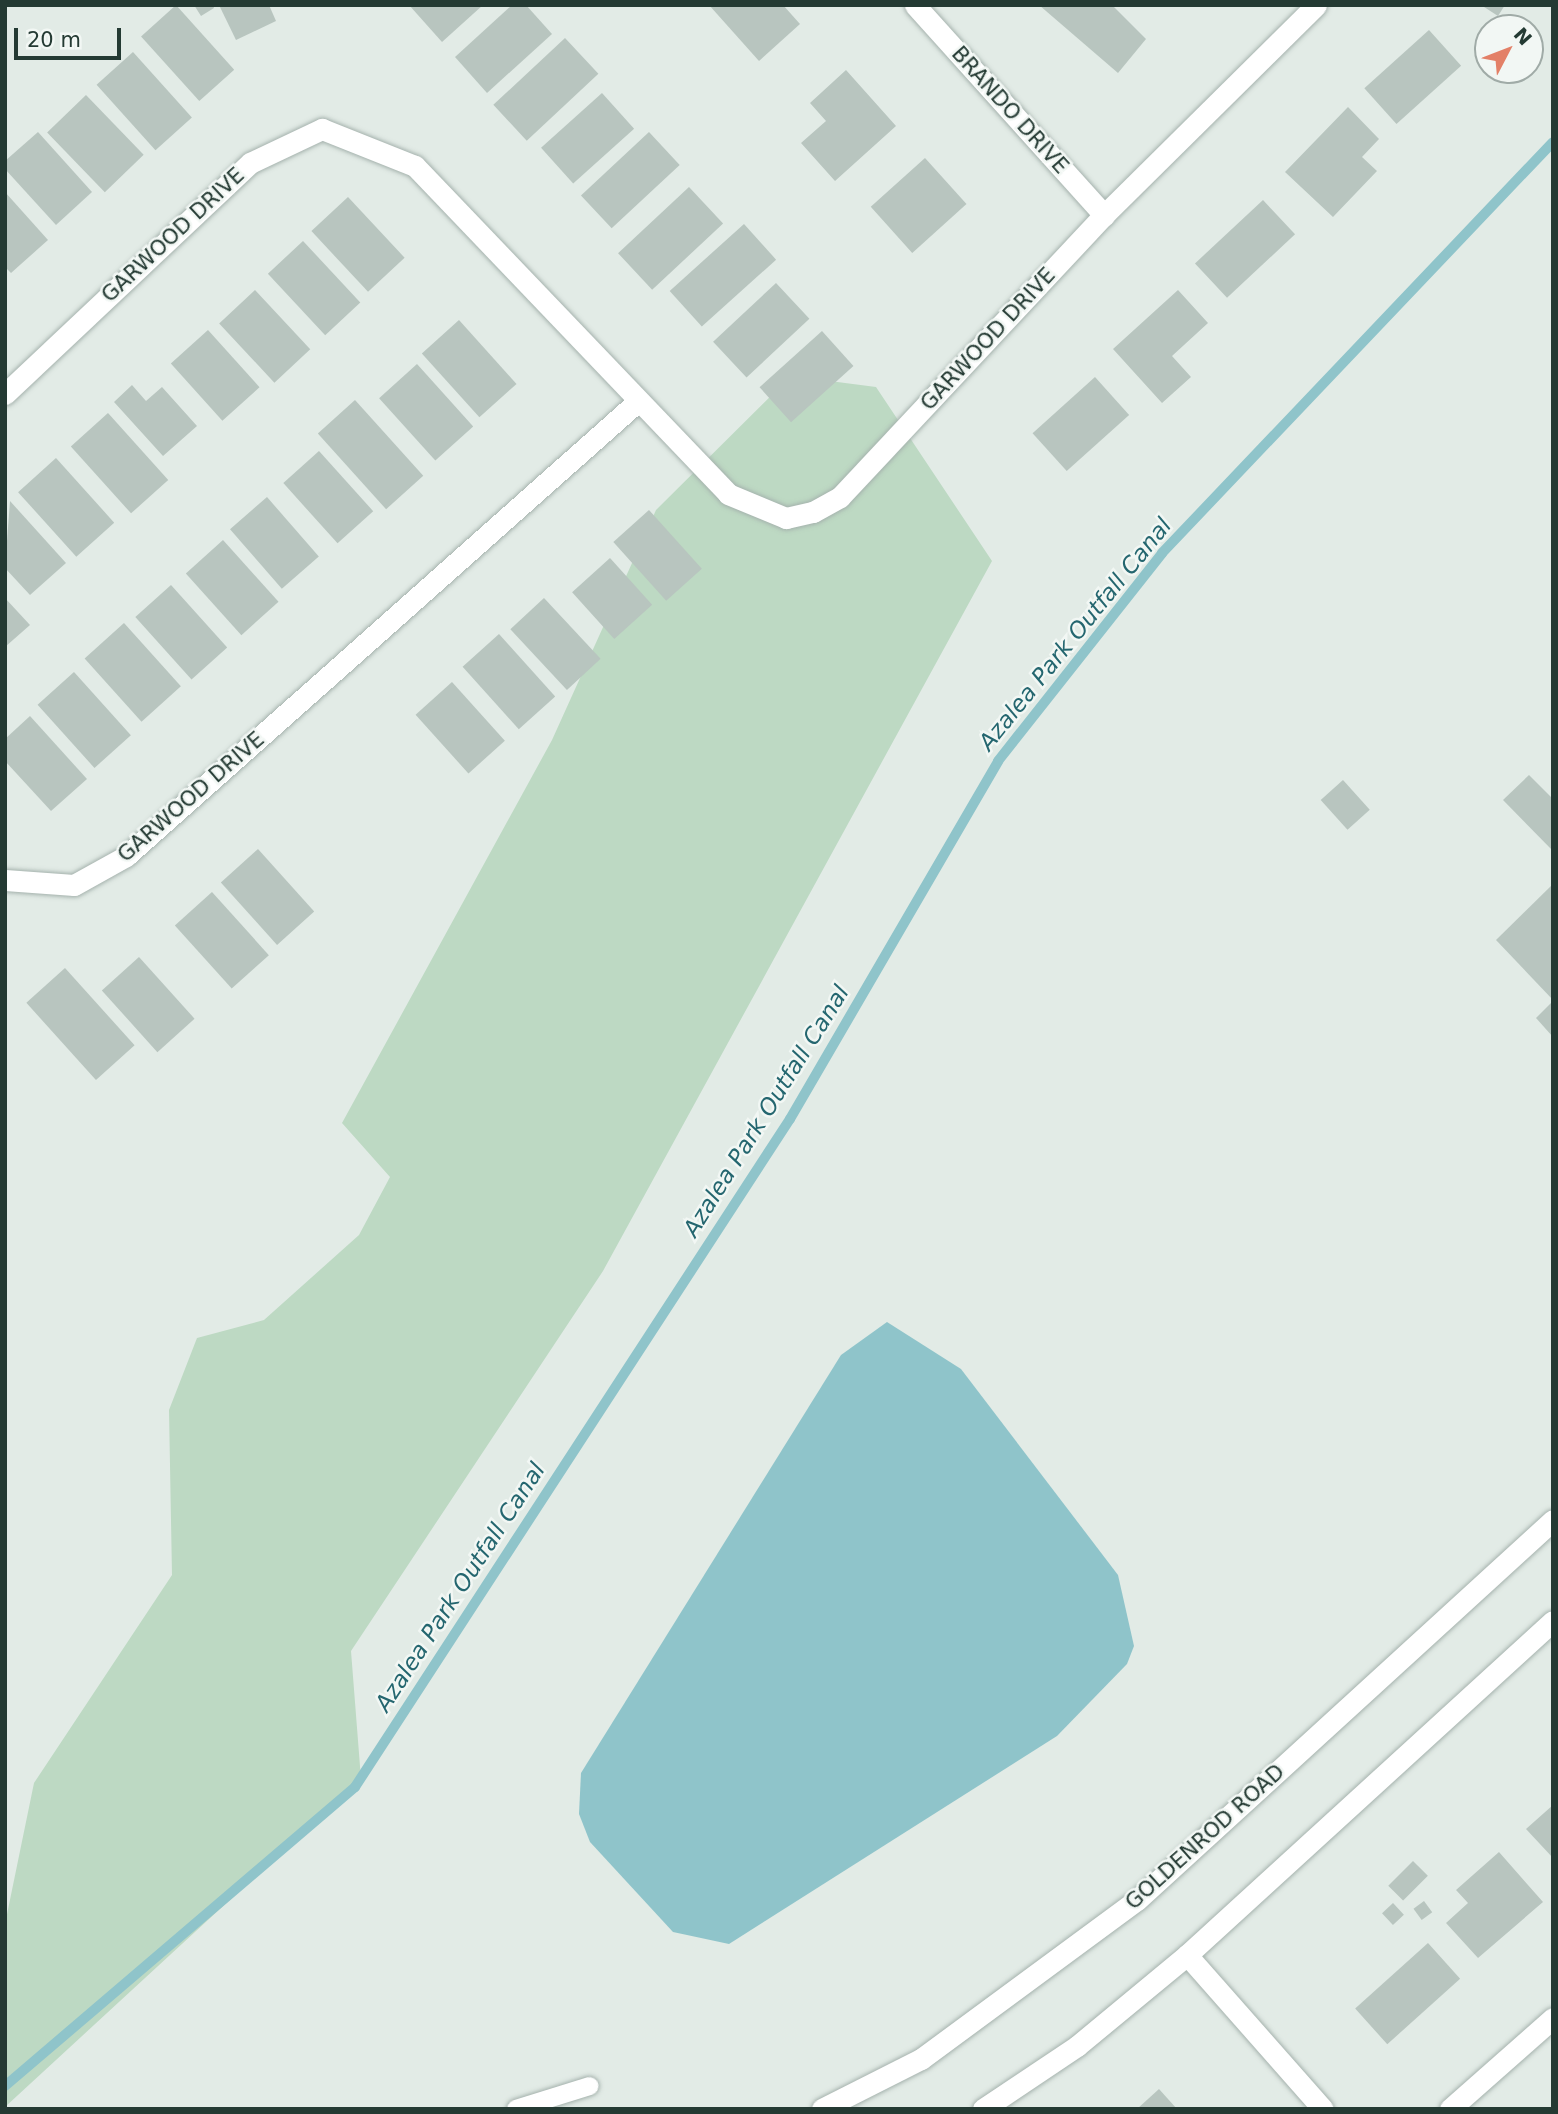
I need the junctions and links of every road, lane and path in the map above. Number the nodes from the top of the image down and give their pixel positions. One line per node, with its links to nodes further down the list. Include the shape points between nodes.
1 (915, 5): 3 (street, BRANDO DRIVE)
2 (1316, 5): 3 (street, GARWOOD DRIVE)
3 (1104, 215): 5 (street, GARWOOD DRIVE, via 840,497 813,512 786,518 728,494)
4 (5, 394): 5 (street, GARWOOD DRIVE, via 250,163 322,129 415,166)
5 (637, 402): 6 (street, GARWOOD DRIVE, via 126,856 74,885)
6 (5, 880)
7 (1553, 1520): 12 (street, GOLDENROD ROAD, via 1137,1900 920,2059)
8 (1553, 1621): 9 (street)
9 (1187, 1955): 16 (street, via 1077,2046); 17 (street)
10 (1553, 2018): 18 (street)
11 (590, 2087): 13 (lane)
12 (863, 2088): 14 (street, GOLDENROD ROAD); 15 (lane)
13 (516, 2109)
14 (822, 2109)
15 (847, 2109)
16 (983, 2109)
17 (1323, 2109)
18 (1450, 2109)

